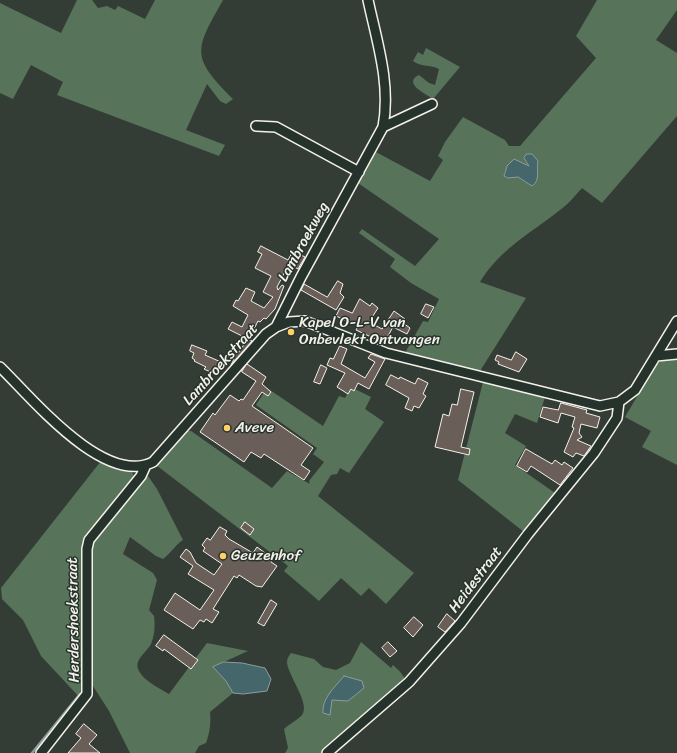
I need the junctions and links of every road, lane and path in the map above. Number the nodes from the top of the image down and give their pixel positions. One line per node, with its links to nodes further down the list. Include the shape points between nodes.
1 (368, 0): 4 (street, Lambroekweg, via 386,86 387,107)
2 (432, 104): 4 (street)
3 (256, 126): 5 (street, via 269,126 281,130)
4 (384, 127): 5 (street, Lambroekweg)
5 (359, 172): 7 (street, Lambroekweg)
6 (677, 321): 9 (street, Lambroekstraat)
7 (276, 327): 11 (street, Lambroekstraat, via 289,322 306,321 386,353 420,363 600,406); 12 (street, Lambroekstraat, via 266,334 153,462)
8 (677, 354): 9 (street)
9 (656, 356): 11 (street, Lambroekstraat, via 635,390)
10 (0, 367): 12 (street, via 80,444 105,458 132,467)
11 (619, 402): 14 (street, Heidestraat, via 617,418 594,453 528,534 461,623 409,682)
12 (146, 465): 13 (street, Herdershoekstraat, via 141,476 89,540 87,694)
13 (41, 753)
14 (327, 753)

